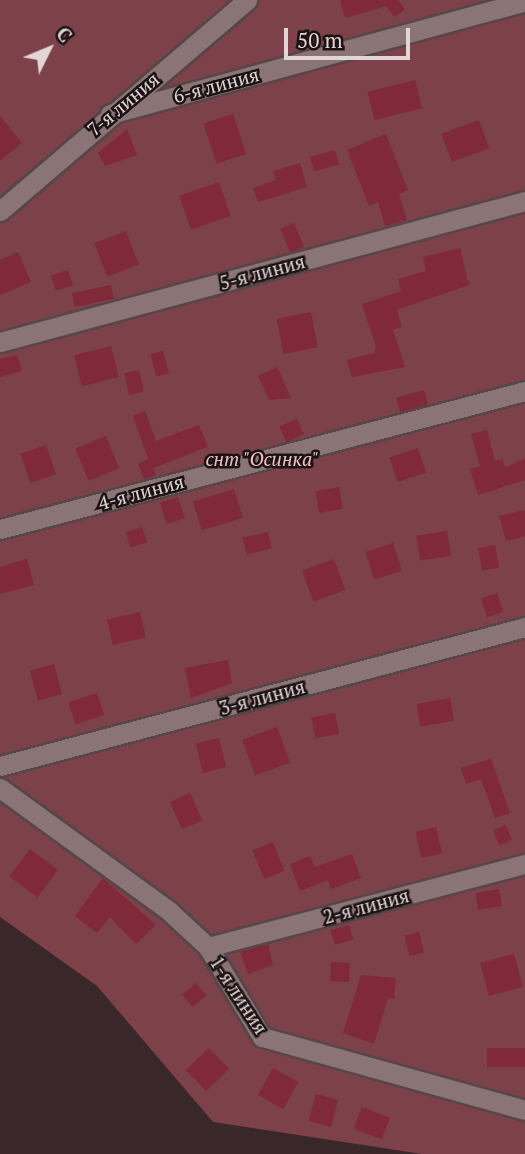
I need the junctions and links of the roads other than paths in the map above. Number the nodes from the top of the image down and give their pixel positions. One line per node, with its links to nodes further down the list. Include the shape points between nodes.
1 (247, 0): 3 (street, 7-я линия)
2 (525, 1): 3 (street, 6-я линия)
3 (110, 114): 5 (street, 7-я линия)
4 (525, 201): 6 (street, 5-я линия)
5 (0, 211)
6 (0, 342)
7 (525, 391): 8 (street, 4-я линия)
8 (0, 529)
9 (525, 627): 10 (street, 3-я линия)
10 (0, 766)
11 (0, 789): 13 (street, 1-я линия, via 169,911)
12 (525, 864): 13 (street, 2-я линия)
13 (208, 947): 14 (street, 1-я линия, via 262,1037)
14 (525, 1110)

